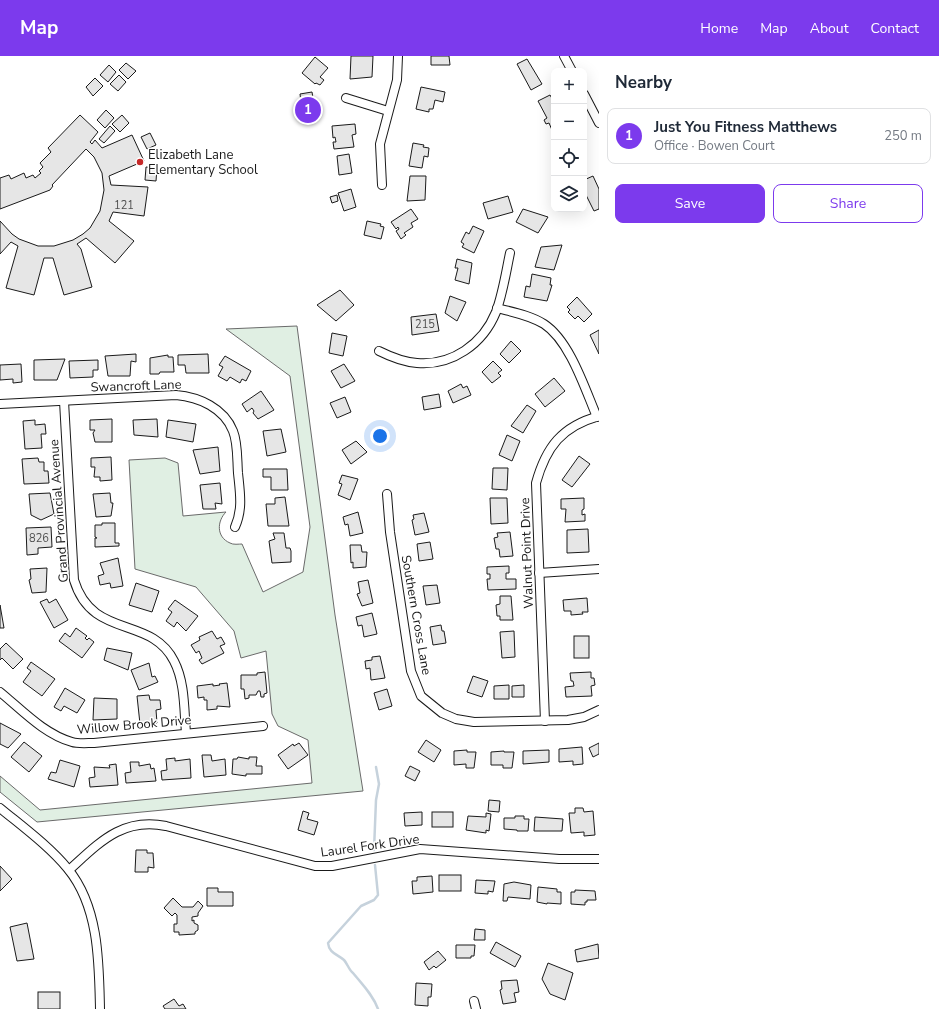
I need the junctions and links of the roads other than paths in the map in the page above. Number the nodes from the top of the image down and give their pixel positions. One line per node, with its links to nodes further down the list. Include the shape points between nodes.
1 (398, 56): 6 (street, via 397,80)
2 (564, 56): 3 (street)
3 (570, 68)
4 (346, 98): 6 (street)
5 (587, 100): 7 (street)
6 (388, 111): 8 (street, via 380,144)
7 (599, 123)
8 (382, 185)
9 (510, 253): 10 (street)
10 (497, 308): 11 (street, via 492,321 480,337 462,354 436,362 417,363 396,359); 14 (street, via 529,317 544,324 553,332 571,358)
11 (379, 351)
12 (64, 402): 13 (street, Swancroft Lane); 16 (street, Swancroft Lane, via 176,395 190,396 216,409 227,420 235,440 241,504); 23 (street, Grand Provincial Avenue, via 74,580 77,590 80,597 100,618 150,636 174,660 180,678)
13 (0, 404)
14 (598, 417): 18 (street, Walnut Point Drive, via 581,422 560,436 540,468 536,483)
15 (387, 494): 21 (street, Southern Cross Lane, via 390,532 411,671 421,696 442,713 465,721)
16 (235, 528)
17 (599, 569): 18 (street)
18 (540, 573): 21 (street, Walnut Point Drive)
19 (0, 692): 23 (street, Willow Brook Drive, via 41,725 74,742)
20 (599, 710): 21 (street, Southern Cross Lane, via 584,717 568,720)
21 (545, 720)
22 (263, 726): 23 (street, Willow Brook Drive)
23 (186, 733)
24 (0, 808): 26 (street, via 42,843)
25 (599, 859): 26 (street, Laurel Fork Drive, via 416,850 324,867 147,823 114,833)
26 (69, 870): 27 (street, via 81,890 94,928 98,954)
27 (100, 1009)

